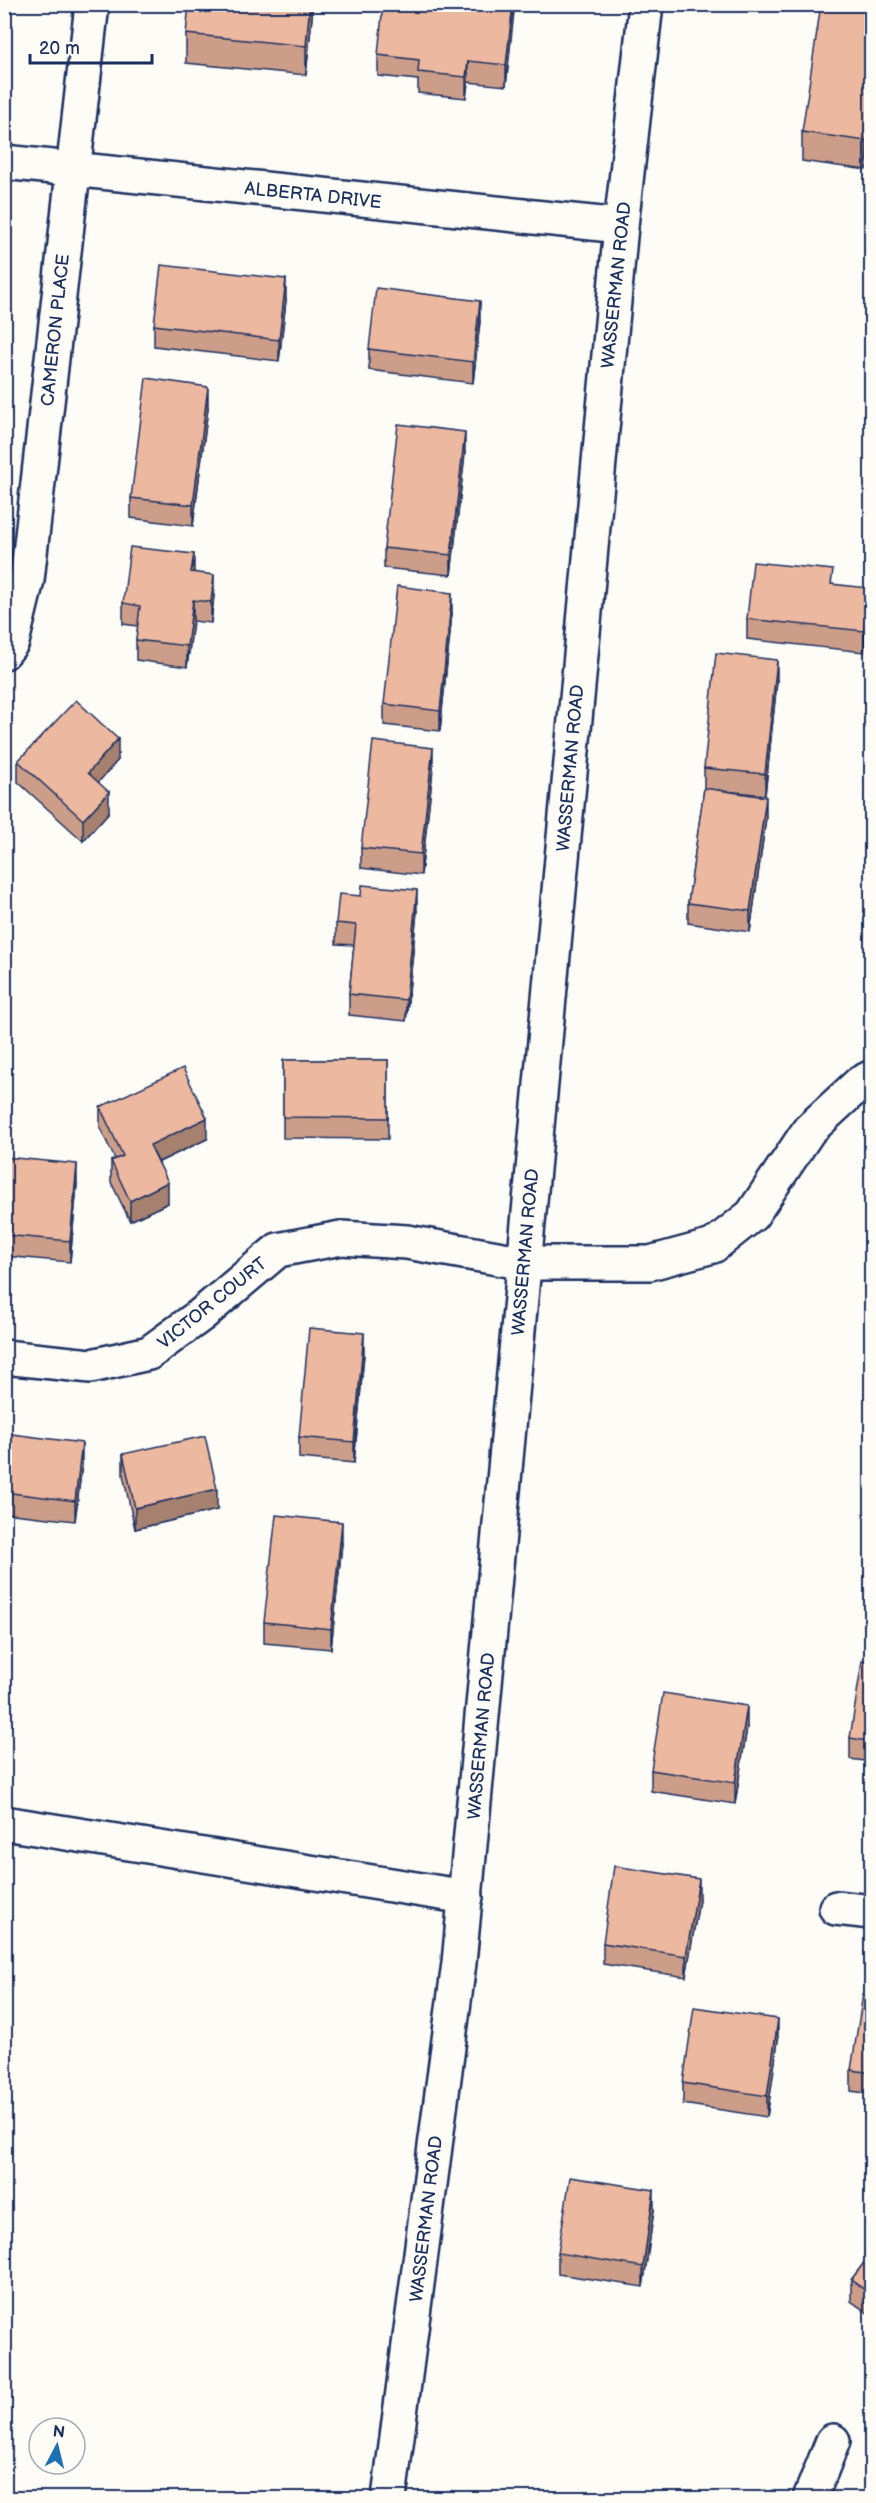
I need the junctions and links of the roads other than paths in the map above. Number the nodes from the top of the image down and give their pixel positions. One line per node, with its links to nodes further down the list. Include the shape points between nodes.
1 (92, 4): 4 (street, CAMERON PLACE)
2 (646, 4): 5 (street, WASSERMAN ROAD)
3 (4, 162): 4 (street, ALBERTA DRIVE)
4 (72, 170): 5 (street, ALBERTA DRIVE); 6 (street, CAMERON PLACE, via 27,580 12,642)
5 (621, 226): 8 (street, WASSERMAN ROAD)
6 (4, 652)
7 (872, 1077): 8 (street, VICTOR COURT, via 860,1083 809,1130 752,1215 713,1246 650,1263)
8 (525, 1263): 9 (street, VICTOR COURT, via 407,1242 341,1238 278,1250 149,1353 91,1366); 11 (street, WASSERMAN ROAD)
9 (4, 1357)
10 (4, 1823): 11 (street)
11 (466, 1897): 15 (street, WASSERMAN ROAD)
12 (837, 1908): 13 (street)
13 (872, 1912)
14 (833, 2441): 16 (street)
15 (389, 2499)
16 (810, 2499)

